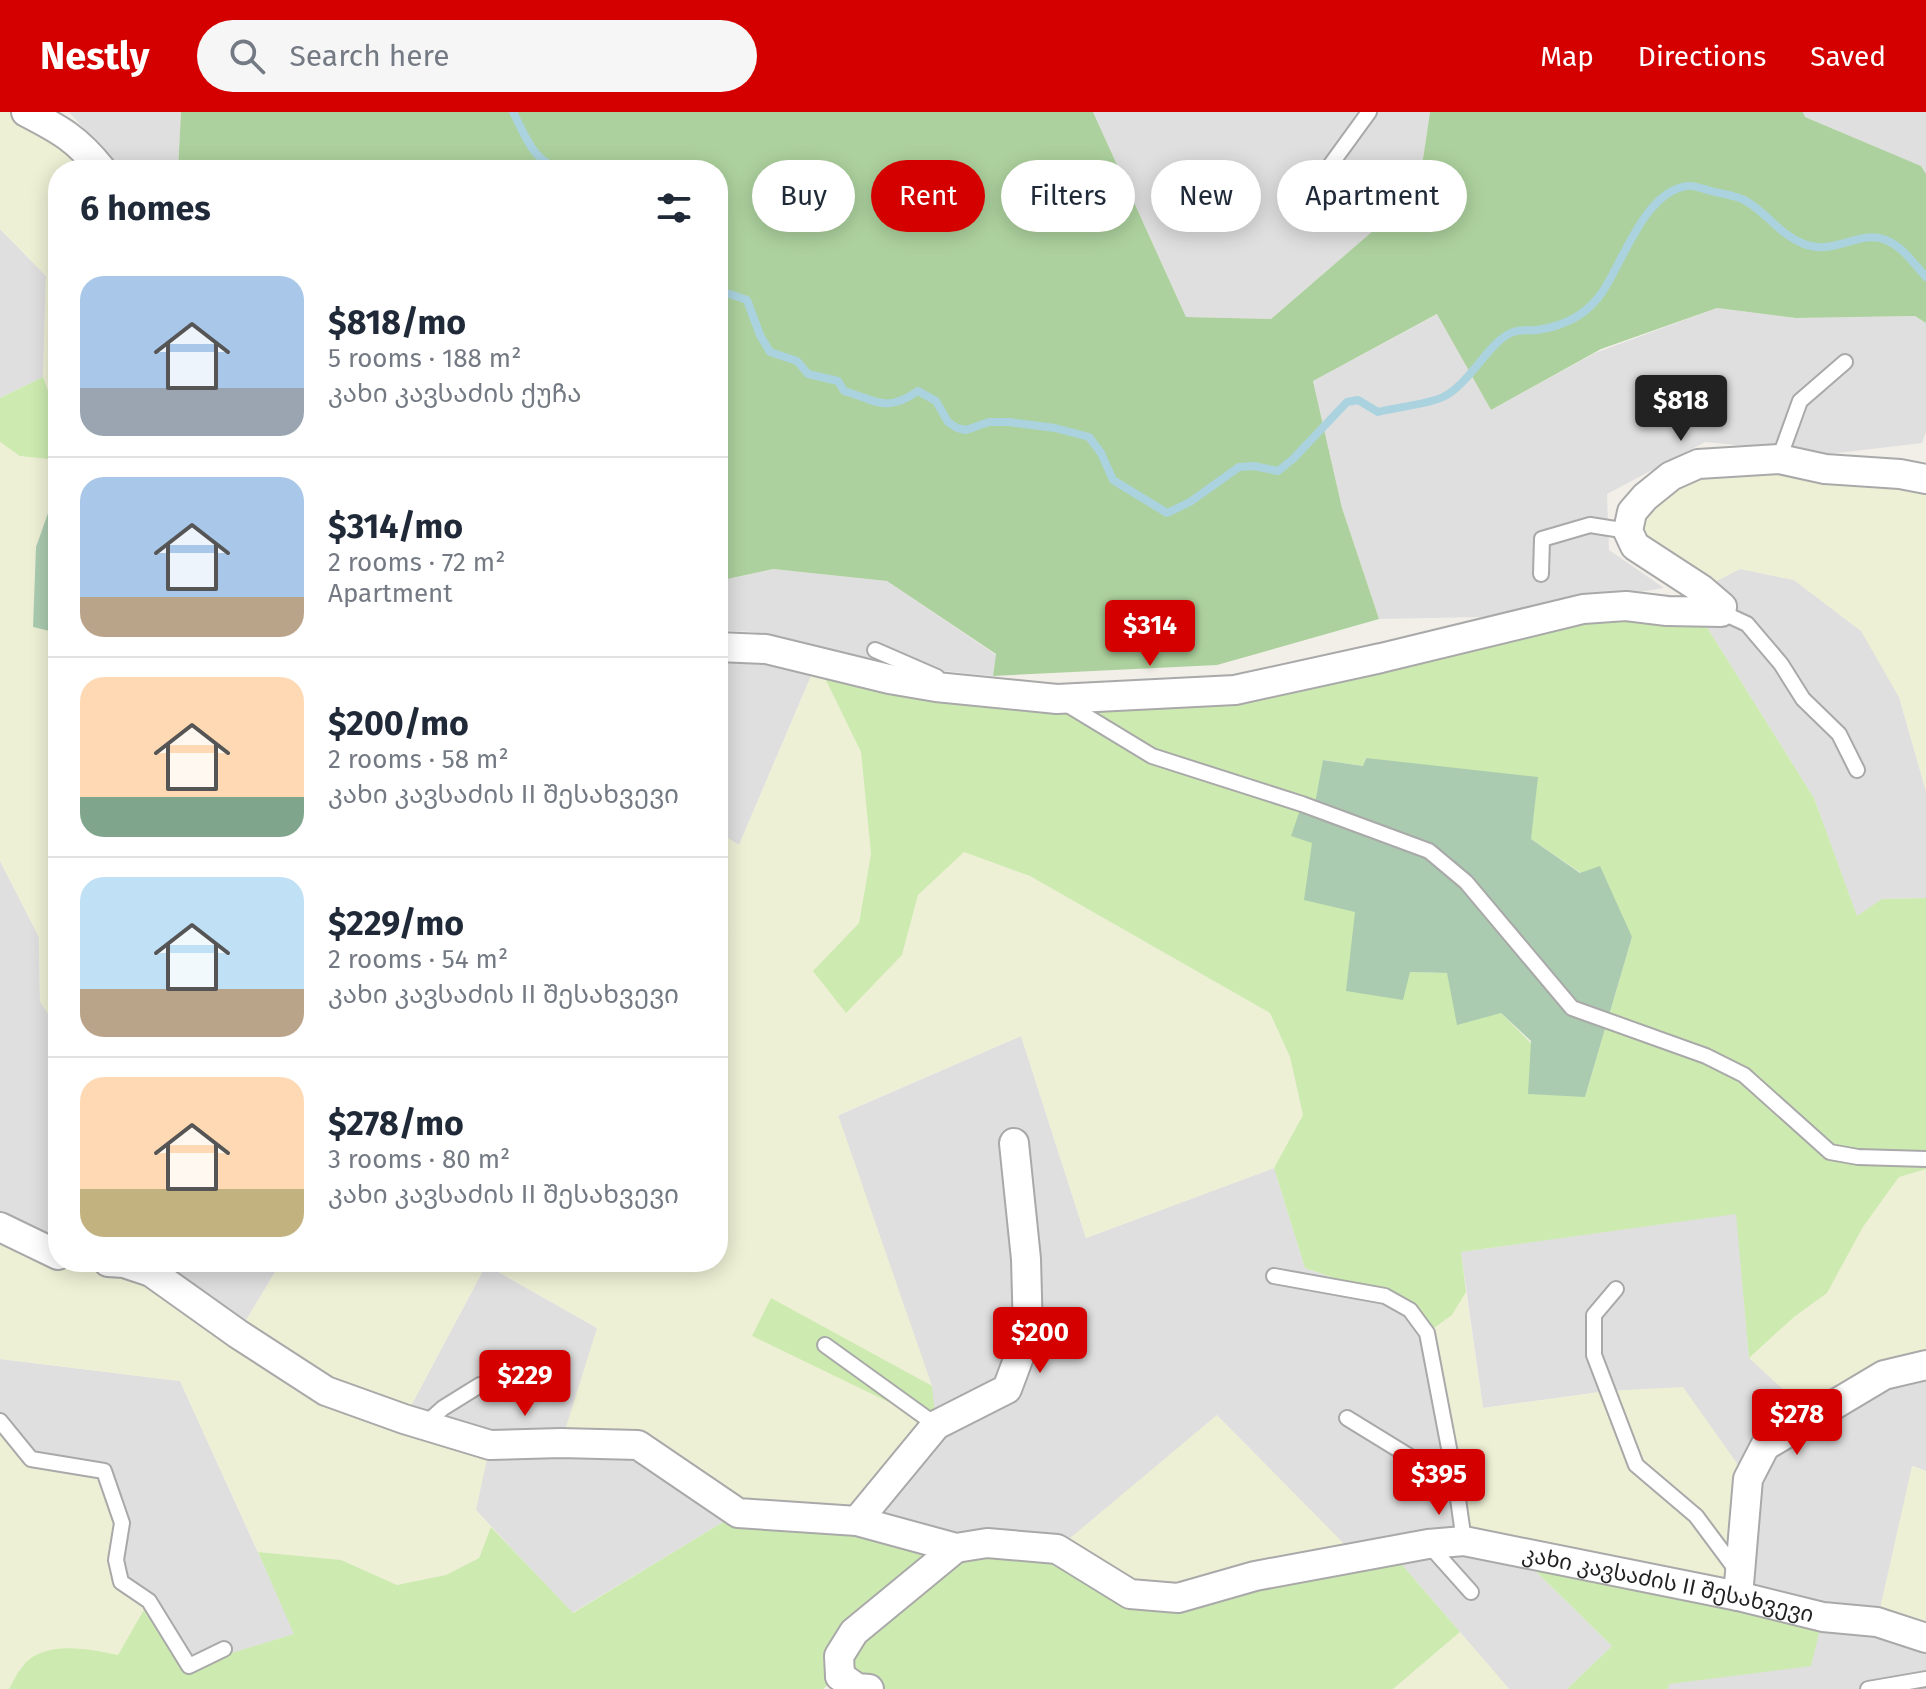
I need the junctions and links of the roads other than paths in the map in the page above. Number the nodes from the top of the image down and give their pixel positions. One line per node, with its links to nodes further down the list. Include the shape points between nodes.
1 (26, 112): 3 (street, via 72,138)
2 (1369, 112): 4 (lane)
3 (93, 160)
4 (1334, 160)
5 (1845, 362): 6 (lane, via 1800,401)
6 (1779, 459): 7 (street); 8 (street, via 1698,464 1671,476 1632,512)
7 (1926, 479)
8 (1628, 531): 9 (lane, via 1590,525 1542,539); 10 (street, via 1635,546 1701,589 1722,607)
9 (1541, 574)
10 (1721, 612): 14 (street, via 1583,609 1235,690); 15 (lane, via 1747,624 1803,699 1839,734)
11 (728, 647): 13 (street, via 766,649 889,679)
12 (875, 650): 13 (lane)
13 (977, 693): 14 (street)
14 (1057, 699): 17 (lane, via 1152,756 1429,851 1476,892 1572,1008 1744,1075 1830,1152)
15 (1857, 770)
16 (1014, 1143): 29 (street, via 1028,1333 1007,1389)
17 (1926, 1159)
18 (0, 1227): 19 (street)
19 (48, 1250)
20 (151, 1272): 28 (street, კახი კავსაძის II შესახვევი, via 326,1391)
21 (1274, 1276): 30 (lane, via 1385,1296 1410,1310 1427,1333)
22 (1616, 1289): 35 (lane, via 1594,1315 1594,1355 1627,1444 1636,1465 1696,1516)
23 (825, 1345): 29 (lane)
24 (1926, 1365): 35 (street, via 1884,1375 1765,1446 1748,1479)
25 (480, 1385): 28 (lane)
26 (1347, 1418): 30 (lane)
27 (0, 1421): 38 (lane, via 31,1459 104,1471 122,1523 116,1560 121,1582 149,1601 189,1666)
28 (424, 1425): 31 (street, კახი კავსაძის II შესახვევი, via 490,1445 638,1445 738,1513)
29 (936, 1425): 31 (street)
30 (1456, 1485): 32 (lane)
31 (857, 1521): 34 (street, კახი კავსაძის II შესახვევი)
32 (1464, 1541): 33 (street, კახი კავსაძის II შესახვევი); 35 (street, კახი კავსაძის II შესახვევი)
33 (1428, 1544): 34 (street, კახი კავსაძის II შესახვევი, via 1255,1576 1178,1598 1130,1594 1057,1549 987,1543); 36 (lane)
34 (956, 1548): 40 (street, via 854,1632 839,1656)
35 (1739, 1586): 37 (street, კახი კავსაძის II შესახვევი, via 1823,1617 1877,1622)
36 (1471, 1592)
37 (1926, 1638)
38 (224, 1649)
39 (1926, 1679): 42 (lane)
40 (832, 1682): 41 (street)
41 (869, 1689)
42 (1868, 1689)

